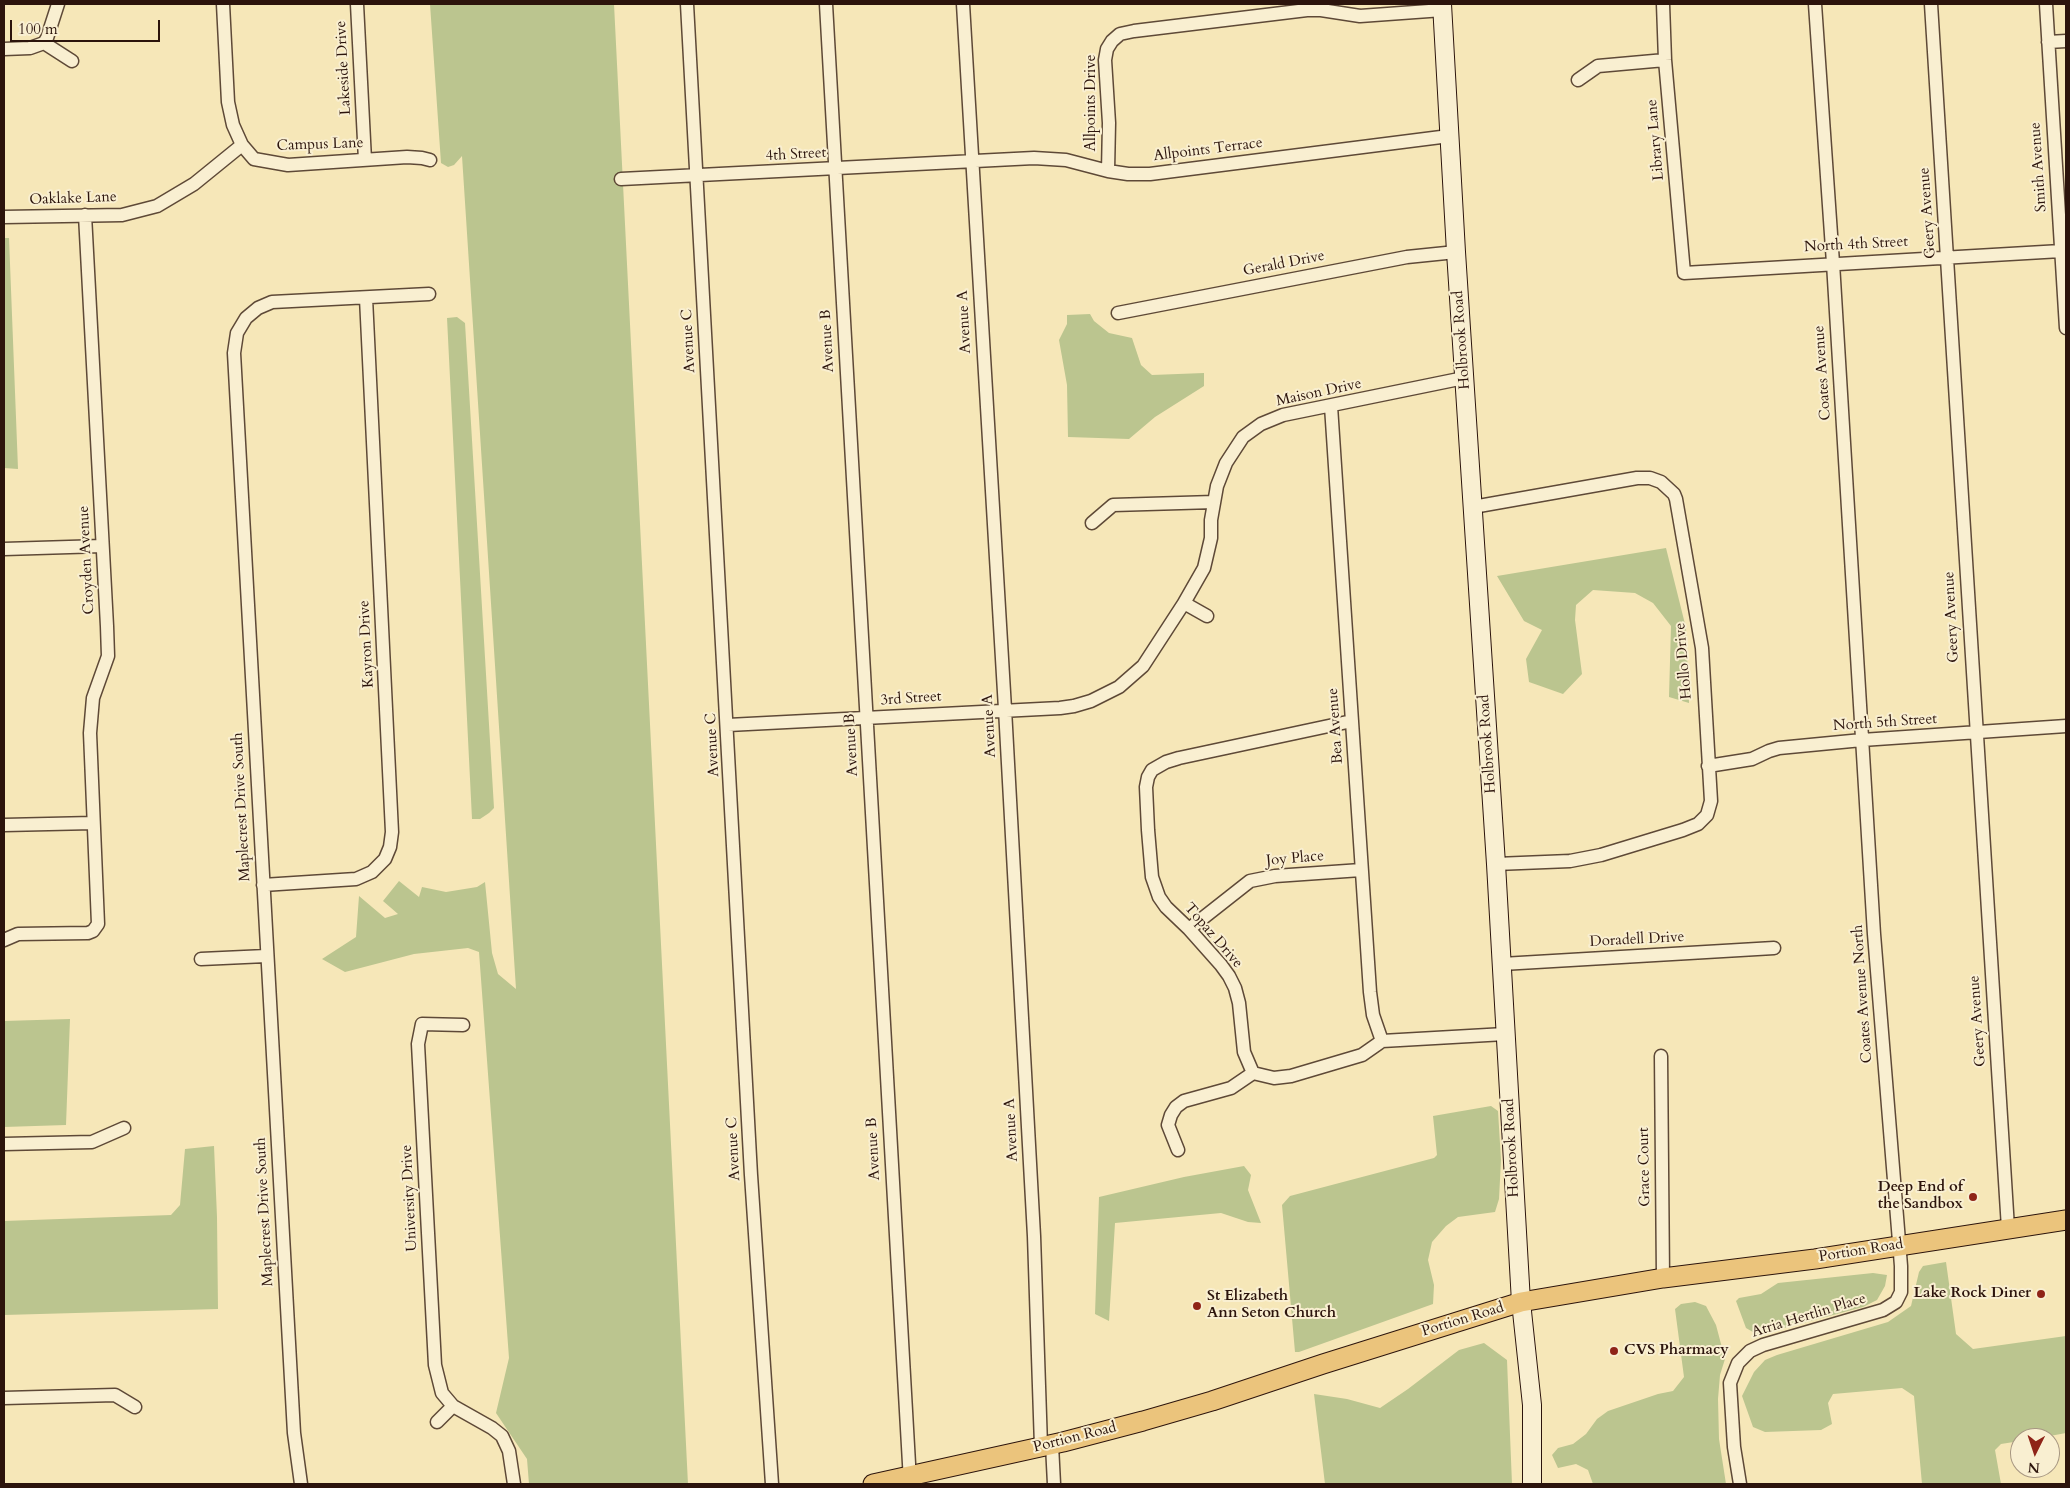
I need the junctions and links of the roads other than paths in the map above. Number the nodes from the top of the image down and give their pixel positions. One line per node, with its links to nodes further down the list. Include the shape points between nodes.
1 (58, 4): 14 (street)
2 (223, 4): 20 (street, Campus Lane, via 228,102)
3 (357, 4): 21 (street, Lakeside Drive)
4 (688, 4): 26 (street, Avenue C)
5 (826, 4): 24 (street, Avenue B)
6 (963, 4): 23 (street, Avenue A)
7 (1663, 4): 16 (street, Library Lane)
8 (1815, 4): 33 (street, Coates Avenue)
9 (1930, 4): 31 (street, Geery Avenue)
10 (2046, 4): 13 (street, Smith Avenue)
11 (1442, 7): 19 (street, Holbrook Road); 25 (street, Allpoints Drive, via 1360,16 1300,10 1120,34 1107,49 1105,60)
12 (2066, 41): 13 (street)
13 (2048, 42): 32 (street, Smith Avenue)
14 (44, 43): 15 (street, via 30,48); 17 (street)
15 (4, 49)
16 (1665, 60): 18 (street, via 1598,66); 34 (street, Library Lane)
17 (72, 61)
18 (1578, 80)
19 (1449, 136): 25 (street, Allpoints Terrace, via 1171,172); 30 (street, Holbrook Road)
20 (242, 145): 21 (street, Campus Lane, via 254,159 270,163 288,165); 28 (street, Oaklake Lane, via 194,184 157,206 122,215)
21 (365, 160): 22 (street, Campus Lane, via 407,157)
22 (430, 160)
23 (972, 161): 24 (street, 4th Street); 25 (street, Allpoints Terrace, via 1066,160); 48 (street, Avenue A)
24 (835, 169): 26 (street, 4th Street); 49 (street, Avenue B)
25 (1108, 171)
26 (698, 176): 27 (street, 4th Street); 51 (street, Avenue C)
27 (621, 179)
28 (85, 215): 29 (street, Oaklake Lane); 44 (street, Croyden Avenue)
29 (4, 217)
30 (1456, 252): 37 (street, Gerald Drive, via 1407,257); 39 (street, Holbrook Road)
31 (1948, 256): 32 (street, North 4th Street); 33 (street, North 4th Street); 53 (street, Geery Avenue)
32 (2063, 259): 38 (street, Smith Avenue)
33 (1833, 263): 34 (street, North 4th Street); 54 (street, Coates Avenue)
34 (1684, 273)
35 (429, 294): 36 (street, Maplecrest Drive South)
36 (366, 298): 60 (street, Kayron Drive, via 392,832 390,847 372,872 356,879); 60 (street, Maplecrest Drive South, via 272,302 246,318 237,333 234,353)
37 (1118, 313)
38 (2066, 328)
39 (1464, 378): 40 (street, Maison Drive); 42 (street, Holbrook Road)
40 (1331, 406): 41 (street, Maison Drive, via 1282,415 1251,430 1226,463); 50 (street, Bea Avenue)
41 (1214, 502): 43 (street, via 1112,505); 46 (street, Maison Drive, via 1204,568)
42 (1473, 507): 55 (street, Hollo Drive, via 1637,478 1657,480 1671,489 1676,499 1702,648); 58 (street, Holbrook Road)
43 (1092, 523)
44 (102, 546): 45 (street); 56 (street, Croyden Avenue, via 108,656 93,698 90,733)
45 (4, 549)
46 (1184, 603): 47 (street); 48 (street, Maison Drive, via 1148,660 1119,687 1074,706)
47 (1207, 616)
48 (1005, 709): 49 (street, 3rd Street); 84 (street, Avenue A)
49 (866, 718): 51 (street, 3rd Street); 85 (street, Avenue B)
50 (1352, 721): 59 (street, Bea Avenue); 61 (street, Topaz Drive, via 1179,758 1152,770 1146,787 1154,887 1166,908)
51 (728, 725): 88 (street, Avenue C, via 751,1175)
52 (2066, 726): 53 (street, North 5th Street)
53 (1975, 732): 54 (street, North 5th Street); 76 (street, Geery Avenue)
54 (1862, 740): 55 (street, North 5th Street, via 1779,748 1752,758); 77 (street, Coates Avenue North, via 1874,934)
55 (1708, 766): 58 (street, Hollo Drive, via 1711,801 1707,815 1698,824 1587,858)
56 (93, 822): 57 (street); 62 (street, Croyden Avenue, via 98,924 92,931 18,934)
57 (4, 825)
58 (1496, 864): 66 (street, Holbrook Road)
59 (1361, 870): 61 (street, Joy Place, via 1275,876 1250,881); 69 (street, Bea Avenue, via 1370,992 1373,1015)
60 (263, 885): 64 (street, Maplecrest Drive South)
61 (1189, 930): 71 (street, Topaz Drive, via 1221,965 1235,988 1244,1052)
62 (4, 940)
63 (1774, 948): 66 (street, Doradell Drive)
64 (266, 956): 65 (street); 86 (street, Maplecrest Drive South, via 294,1433)
65 (201, 958)
66 (1502, 964): 68 (street, Holbrook Road)
67 (463, 1025): 81 (street, University Drive, via 422,1024 418,1044 435,1365 442,1392)
68 (1505, 1034): 69 (street); 79 (street, Holbrook Road)
69 (1382, 1041): 71 (street, via 1362,1055 1291,1076 1274,1078)
70 (1660, 1056): 78 (street, Grace Court)
71 (1253, 1073): 74 (street, via 1230,1088 1184,1101 1176,1107 1168,1125)
72 (124, 1128): 73 (street, via 92,1142)
73 (4, 1144)
74 (1178, 1150)
75 (2066, 1220): 76 (main road, Portion Road)
76 (2008, 1228): 77 (main road, Portion Road)
77 (1900, 1245): 78 (main road, Portion Road); 92 (street, Atria Hertlin Place, via 1902,1292 1896,1302 1883,1310 1763,1345 1750,1351 1738,1363 1730,1383)
78 (1663, 1278): 79 (main road, Portion Road)
79 (1521, 1302): 84 (main road, Portion Road, via 1212,1401); 91 (street, Holbrook Road, via 1532,1405)
80 (4, 1398): 82 (street, via 114,1395)
81 (453, 1406): 83 (street); 87 (street, University Drive, via 502,1436 509,1450)
82 (135, 1407)
83 (437, 1422)
84 (1046, 1446): 85 (main road, Portion Road); 90 (street, Avenue A)
85 (910, 1480): 89 (main road, Portion Road)
86 (301, 1484)
87 (514, 1484)
88 (772, 1484)
89 (873, 1484)
90 (1054, 1484)
91 (1532, 1484)
92 (1740, 1484)

